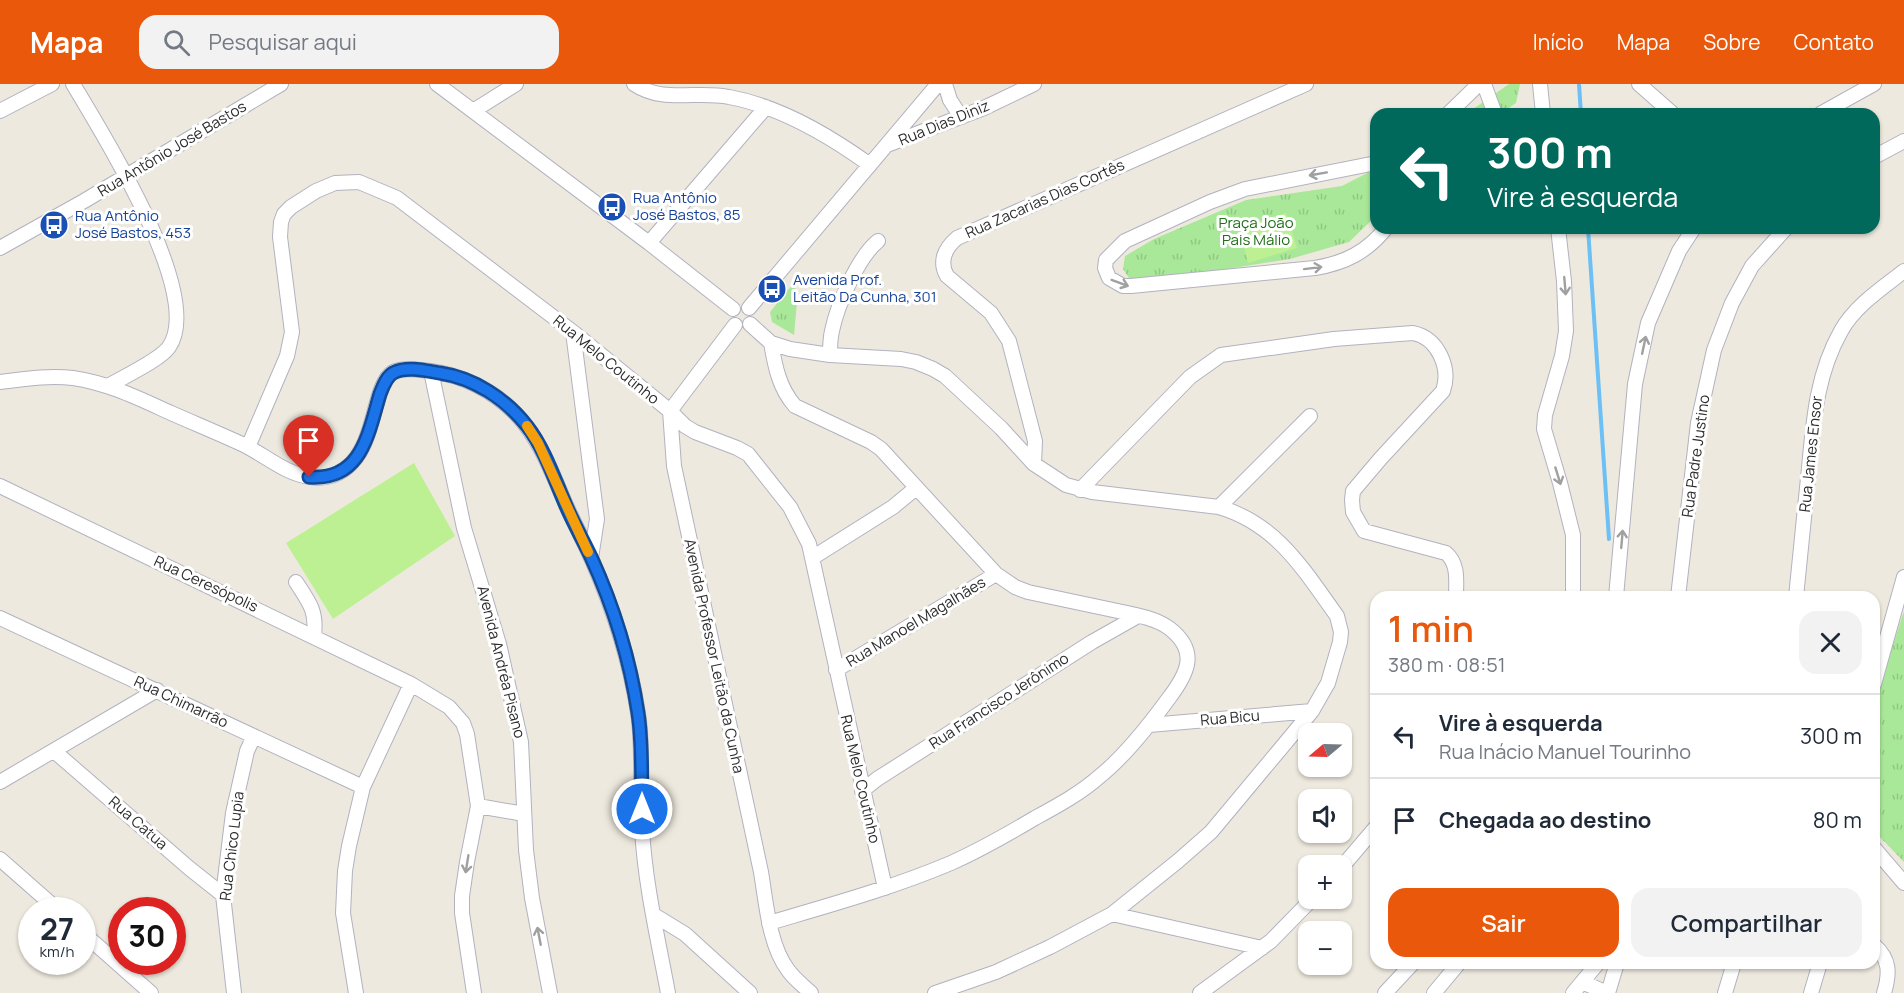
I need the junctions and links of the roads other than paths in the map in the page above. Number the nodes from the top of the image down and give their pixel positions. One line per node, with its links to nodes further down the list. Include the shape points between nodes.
1 (52, 84): 17 (street)
2 (73, 84): 30 (street)
3 (281, 84): 30 (street, Rua Antônio José Bastos)
4 (437, 84): 23 (street)
5 (516, 84): 23 (street)
6 (634, 84): 16 (street, via 655,94 727,96)
7 (938, 84): 26 (street)
8 (945, 84): 24 (street)
9 (1034, 84): 24 (street, Rua Dias Diniz)
10 (1306, 84): 52 (street, Rua Zacarias Dias Cortês, via 957,238 948,247 943,258 946,276 991,313 1009,341 1035,441)
11 (1479, 84): 18 (street)
12 (1484, 84): 19 (street)
13 (1540, 84): 20 (street)
14 (1639, 84): 21 (street)
15 (1874, 84): 22 (street)
16 (766, 107): 29 (street); 36 (street)
17 (2, 108)
18 (1454, 108)
19 (1493, 108)
20 (1542, 108)
21 (1666, 108)
22 (1831, 108)
23 (473, 111): 36 (street)
24 (962, 117): 26 (street, Rua Dias Diniz)
25 (1904, 141): 27 (street)
26 (886, 146): 29 (street)
27 (1880, 154)
28 (1370, 164): 31 (street, one-way to 31, via 1272,182 1210,202 1125,241 1106,260 1105,268 1109,278 1123,286 1315,268 1357,255)
29 (870, 165): 39 (street)
30 (125, 176): 37 (street, Rua Antônio José Bastos); 48 (street, via 160,246 178,318 173,338 162,354)
31 (1381, 234)
32 (1559, 234): 63 (street, one-way to 63, via 1566,331 1544,429 1573,535)
33 (1690, 234): 64 (street, one-way to 33, via 1635,384 1648,323)
34 (1781, 234): 65 (street, Rua Padre Justino, via 1752,266 1714,350 1698,423)
35 (878, 241): 45 (street, via 845,291 832,332)
36 (650, 243): 40 (street)
37 (0, 248)
38 (1904, 271): 66 (street, Rua James Ensor, via 1858,309 1841,329 1828,357 1816,394)
39 (749, 308): 40 (street); 41 (street, via 753,313)
40 (733, 309): 42 (street)
41 (750, 324): 42 (street, via 743,328); 44 (street)
42 (735, 325): 49 (street)
43 (573, 332): 49 (street, Rua Melo Coutinho); 51 (street, Rua Melo Coutinho, via 397,198 359,182 335,183 304,198 284,214 281,222 292,332 287,357); 57 (street, via 597,519)
44 (771, 343): 45 (street); 54 (street, via 779,381 795,406 871,442)
45 (830, 355): 52 (street, via 901,359 933,369 1001,428)
46 (431, 372): 51 (street, via 398,370 390,375 382,387 364,447 350,466 332,476 301,475); 57 (street, via 477,385 514,411 538,443); 82 (street, Avenida Andréa Pisano, via 464,528 499,644 521,742)
47 (0, 382): 48 (street, via 58,377)
48 (108, 386): 51 (street)
49 (670, 411): 58 (street, Rua Melo Coutinho, via 695,432 748,454 790,507); 94 (street, Avenida Professor Leitão da Cunha, via 674,466)
50 (1310, 416): 56 (street)
51 (248, 447)
52 (1034, 464): 55 (street)
53 (0, 486): 69 (street, Rua Ceresópolis)
54 (916, 488): 58 (street); 59 (street)
55 (1080, 490): 56 (street); 62 (street, via 1190,376 1221,355 1334,339 1422,334 1442,358 1446,377 1443,392 1353,491 1353,512 1364,531 1446,553 1455,568)
56 (1220, 507): 74 (street, via 1255,521 1269,532 1337,616 1340,642 1328,682)
57 (591, 558): 93 (street, via 614,616 639,715 642,828)
58 (812, 558): 71 (street, Rua Melo Coutinho)
59 (996, 574): 67 (street, via 1028,592); 71 (street, Rua Manoel Magalhães)
60 (1904, 577): 70 (street)
61 (296, 582): 69 (street, via 312,606 316,620)
62 (1456, 591)
63 (1573, 591)
64 (1617, 591)
65 (1679, 591)
66 (1797, 591)
67 (1138, 616): 75 (street, via 1170,629 1180,639 1189,663 1181,682); 80 (street, Rua Francisco Jerônimo)
68 (3, 622): 73 (street, Rua Chimarrão)
69 (314, 635): 72 (street, Rua Ceresópolis)
70 (1880, 663)
71 (836, 670): 80 (street, Rua Melo Coutinho)
72 (411, 684): 79 (street); 81 (street, Rua Ceresópolis, via 449,707 463,723)
73 (157, 690): 76 (street, Rua Chimarrão); 77 (street)
74 (1312, 711): 75 (street, Rua Bicu); 92 (street, via 1210,832)
75 (1149, 725): 88 (street, via 1100,776 1055,807 950,863)
76 (254, 736): 79 (street, Rua Chimarrão); 89 (street, Rua Chico Lupia, via 233,813)
77 (54, 751): 78 (street); 89 (street, Rua Catua)
78 (0, 782)
79 (363, 787): 107 (street, via 345,871 343,913)
80 (862, 791): 88 (street, Rua Melo Coutinho)
81 (478, 806): 82 (street); 108 (street, one-way to 108, via 462,896)
82 (524, 814): 109 (street, Avenida Andréa Pisano, one-way to 82, via 532,898)
83 (1370, 834): 84 (street)
84 (1352, 855)
85 (1880, 855): 87 (street)
86 (0, 859): 90 (street)
87 (1904, 883)
88 (885, 888): 94 (street)
89 (223, 895): 106 (street, Rua Chico Lupia)
90 (43, 897)
91 (1302, 909): 96 (street)
92 (1112, 914): 96 (street); 113 (street, via 996,972)
93 (654, 915): 110 (street); 111 (street, via 685,934)
94 (769, 923): 112 (street, Avenida Professor Leitão da Cunha, via 788,970)
95 (96, 944): 105 (street)
96 (1262, 948): 114 (street)
97 (1880, 950): 121 (street, via 1889,974)
98 (1407, 969): 115 (street)
99 (1455, 969): 116 (street)
100 (1593, 969): 104 (street)
101 (1615, 969): 118 (street)
102 (1732, 969): 119 (street)
103 (1818, 969): 120 (street)
104 (1582, 982): 117 (street); 118 (street)
105 (152, 993)
106 (234, 993)
107 (356, 993)
108 (474, 993)
109 (550, 993)
110 (668, 993)
111 (750, 993)
112 (811, 993)
113 (935, 993)
114 (1200, 993)
115 (1385, 993)
116 (1434, 993)
117 (1573, 993)
118 (1608, 993)
119 (1725, 993)
120 (1811, 993)
121 (1884, 993)

